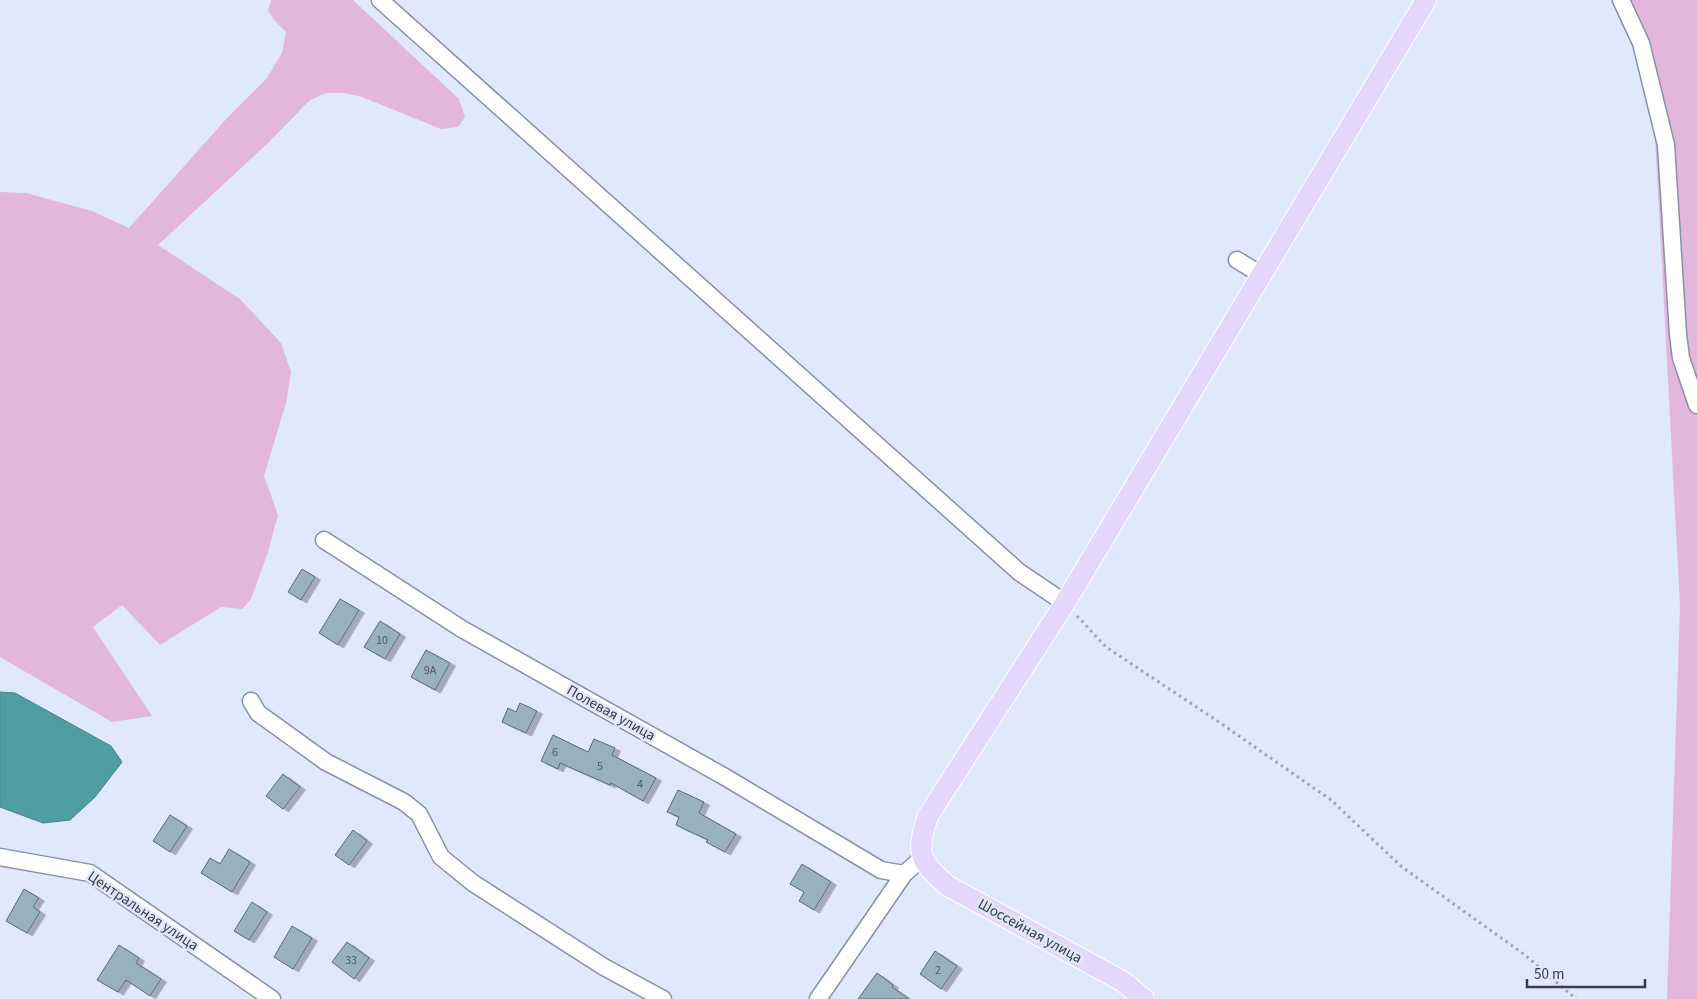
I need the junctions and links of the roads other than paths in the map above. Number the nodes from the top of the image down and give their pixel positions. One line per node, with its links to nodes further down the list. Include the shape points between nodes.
1 (380, 0): 8 (street, via 1019,572)
2 (1426, 0): 5 (main road)
3 (1621, 0): 6 (street, via 1641,43 1664,137 1679,342)
4 (1237, 260): 5 (street)
5 (1260, 274): 8 (main road)
6 (1697, 405)
7 (324, 540): 12 (street, Полевая улица, via 462,629 725,777 882,870)
8 (1065, 603): 11 (main road, via 928,816 920,840)
9 (251, 701): 14 (street, via 258,714 326,762 404,802 419,814 441,857 473,884 604,967)
10 (0, 857): 13 (street, Центральная улица, via 90,873)
11 (922, 858): 12 (street); 16 (main road, Шоссейная улица, via 931,872 948,886 1122,981)
12 (904, 874): 15 (street)
13 (272, 999)
14 (663, 999)
15 (818, 999)
16 (1144, 999)

